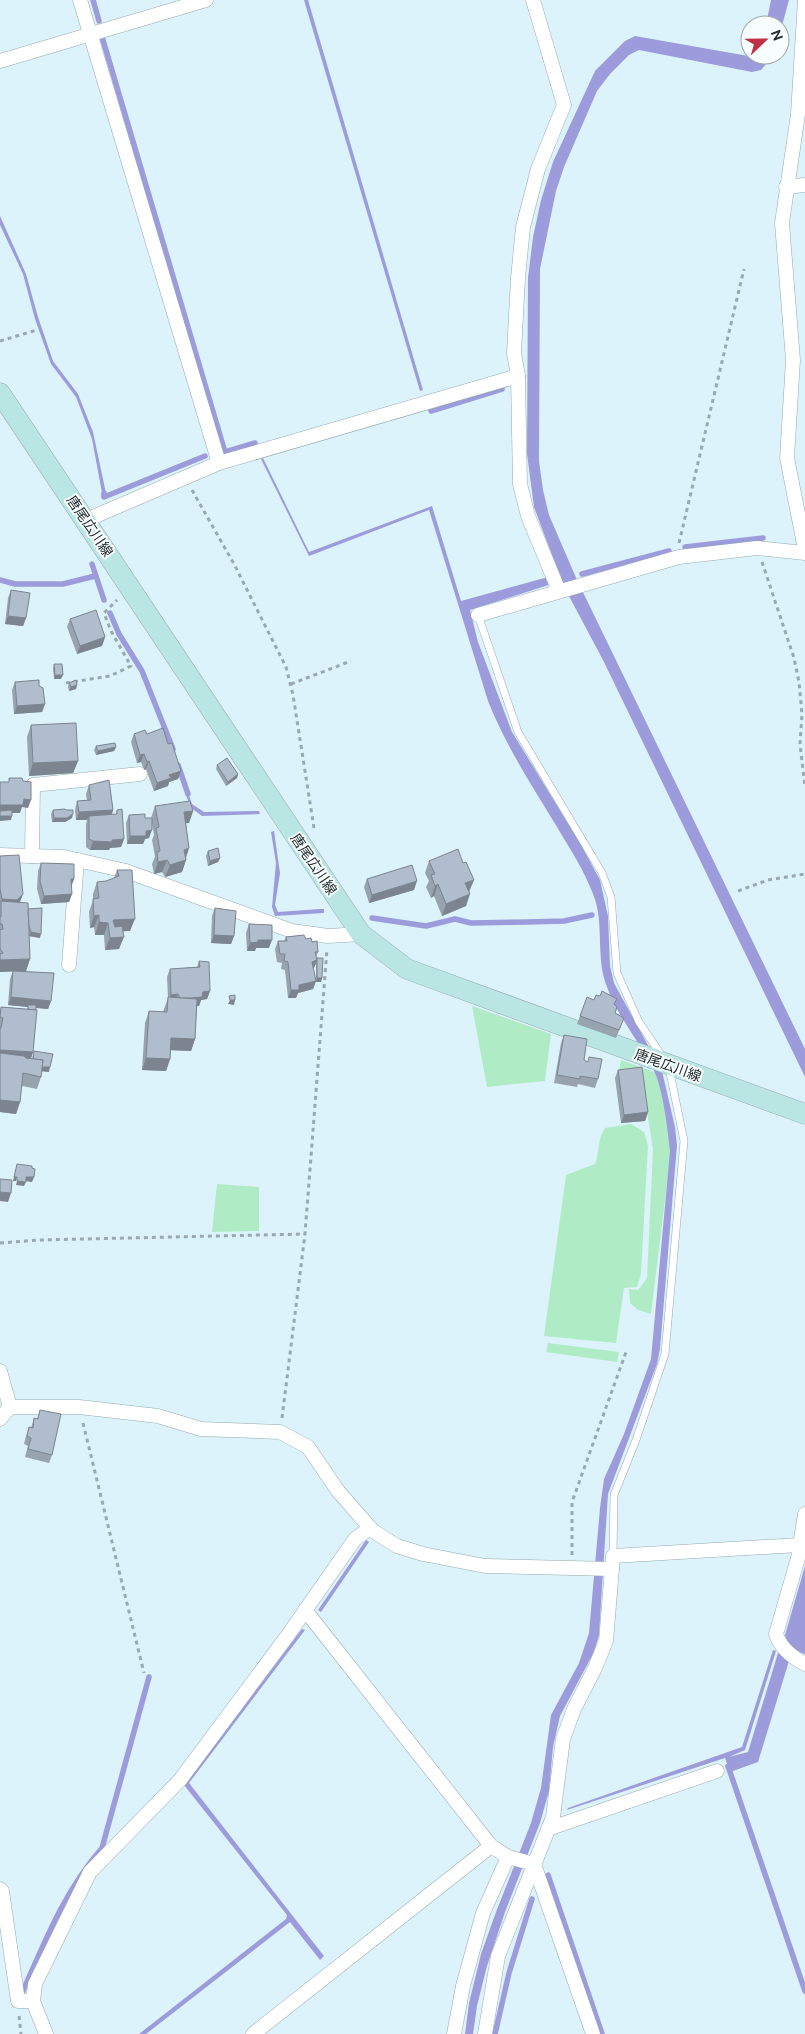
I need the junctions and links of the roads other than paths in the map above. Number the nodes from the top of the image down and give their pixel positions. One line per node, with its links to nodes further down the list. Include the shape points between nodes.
1 (80, 0): 5 (street)
2 (206, 0): 5 (street)
3 (533, 0): 10 (street, via 564,105 538,169 523,227 514,353)
4 (805, 0): 7 (street)
5 (90, 34): 6 (street); 12 (street)
6 (0, 61)
7 (803, 69): 9 (street)
8 (805, 185): 9 (street)
9 (786, 187): 13 (street, via 782,223 793,360 787,458)
10 (518, 376): 12 (street); 17 (street, via 520,484 528,516)
11 (0, 393): 14 (main road, 唐尾広川線)
12 (220, 463): 14 (street)
13 (799, 490): 15 (street)
14 (86, 520): 23 (main road, 唐尾広川線)
15 (805, 549)
16 (805, 553): 17 (street, via 758,548 675,558)
17 (561, 591): 18 (street)
18 (478, 615): 25 (lane, via 518,732 602,873 611,897 617,973)
19 (140, 774): 21 (street, via 33,785)
20 (0, 855): 21 (street)
21 (32, 856): 22 (street, via 64,856)
22 (77, 860): 23 (street, via 126,871 292,931 328,936); 24 (street)
23 (361, 934): 25 (main road, 唐尾広川線, via 407,969)
24 (69, 965)
25 (657, 1061): 26 (main road, 唐尾広川線); 33 (lane, via 684,1141 664,1354 614,1495)
26 (805, 1114)
27 (0, 1372): 28 (street)
28 (10, 1407): 29 (street); 31 (street, via 80,1407 158,1416 201,1429 280,1432 308,1447 338,1491)
29 (0, 1419)
30 (805, 1514): 32 (street)
31 (370, 1528): 33 (street, via 396,1546 485,1566); 34 (street, via 355,1539)
32 (799, 1545): 33 (street); 35 (street, via 776,1634 781,1644)
33 (606, 1566): 37 (street, via 606,1641 563,1739 553,1817)
34 (305, 1610): 38 (street); 41 (street, via 180,1780 90,1872 35,1984)
35 (799, 1660)
36 (718, 1771): 37 (street)
37 (548, 1829): 39 (street)
38 (491, 1846): 39 (street); 43 (street)
39 (521, 1860): 44 (street, via 483,1912); 45 (street, via 498,1956); 46 (street)
40 (0, 1889): 41 (street, via 18,2001)
41 (33, 2001): 42 (street)
42 (46, 2034)
43 (253, 2034)
44 (454, 2034)
45 (485, 2034)
46 (593, 2034)

